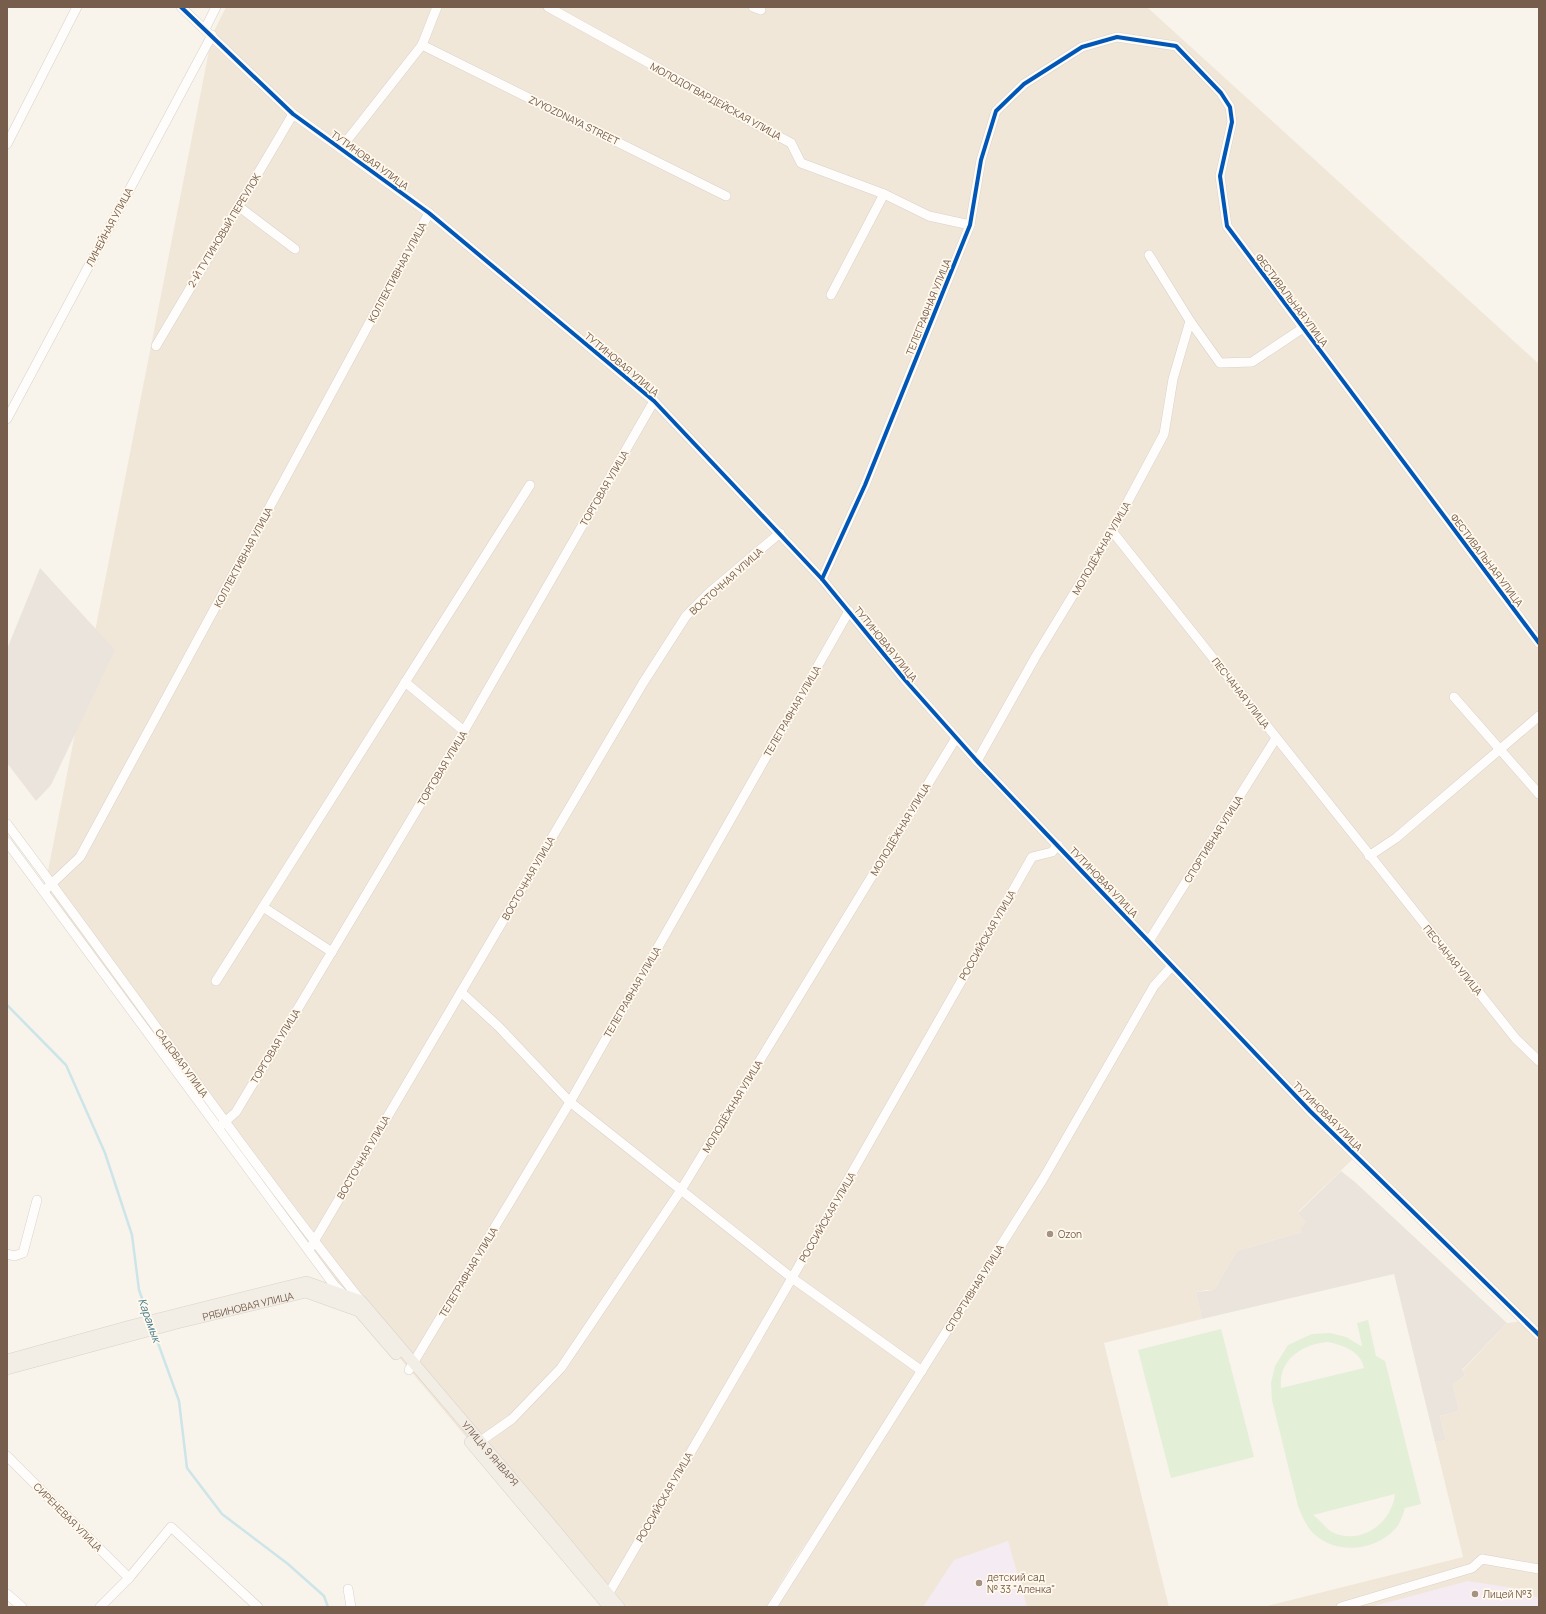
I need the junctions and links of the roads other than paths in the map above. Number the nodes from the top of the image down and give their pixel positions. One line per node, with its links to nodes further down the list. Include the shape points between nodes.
1 (77, 7): 10 (street)
2 (181, 7): 6 (street, ТУТИНОВАЯ УЛИЦА)
3 (216, 7): 6 (street, ЛИНЕЙНАЯ УЛИЦА)
4 (437, 7): 7 (street)
5 (548, 7): 12 (street, МОЛОДОГВАРДЕЙСКАЯ УЛИЦА, via 791,142 801,163)
6 (208, 32): 9 (street, ТУТИНОВАЯ УЛИЦА); 24 (street, ЛИНЕЙНАЯ УЛИЦА)
7 (422, 45): 11 (street); 13 (street, ZVYOZDNAYA STREET)
8 (1062, 60): 16 (street, ТЕЛЕГРАФНАЯ УЛИЦА, via 1024,84 996,111 981,160); 21 (street, ФЕСТИВАЛЬНАЯ УЛИЦА, via 1082,47 1117,37 1176,46 1221,93 1230,107 1232,122 1220,176 1227,226)
9 (294, 114): 11 (street, ТУТИНОВАЯ УЛИЦА); 14 (street, 2-Й ТУТИНОВЫЙ ПЕРЕУЛОК)
10 (7, 144)
11 (341, 148): 15 (street, ТУТИНОВАЯ УЛИЦА)
12 (884, 194): 16 (street, МОЛОДОГВАРДЕЙСКАЯ УЛИЦА, via 929,216); 19 (street)
13 (726, 196)
14 (238, 206): 17 (street); 22 (street, 2-Й ТУТИНОВЫЙ ПЕРЕУЛОК)
15 (429, 213): 23 (street, ТУТИНОВАЯ УЛИЦА); 44 (street, КОЛЛЕКТИВНАЯ УЛИЦА, via 80,857)
16 (970, 224): 28 (street, ТЕЛЕГРАФНАЯ УЛИЦА, via 865,484)
17 (295, 249)
18 (1149, 255): 20 (street)
19 (830, 295)
20 (1190, 321): 21 (street, via 1220,363 1252,362); 26 (street, МОЛОДЁЖНАЯ УЛИЦА, via 1173,379 1164,434)
21 (1303, 328): 30 (street, ФЕСТИВАЛЬНАЯ УЛИЦА)
22 (156, 346)
23 (654, 401): 27 (street, ТУТИНОВАЯ УЛИЦА); 34 (street, ТОРГОВАЯ УЛИЦА)
24 (7, 419)
25 (530, 485): 31 (street)
26 (1112, 531): 36 (street, ПЕСЧАНАЯ УЛИЦА); 38 (street, МОЛОДЁЖНАЯ УЛИЦА, via 1036,656)
27 (780, 533): 28 (street, ТУТИНОВАЯ УЛИЦА); 51 (street, ВОСТОЧНАЯ УЛИЦА, via 710,592 686,616 643,682)
28 (822, 579): 29 (street, ТУТИНОВАЯ УЛИЦА)
29 (849, 611): 35 (street, ТУТИНОВАЯ УЛИЦА); 53 (street, ТЕЛЕГРАФНАЯ УЛИЦА)
30 (1539, 643)
31 (405, 682): 34 (street); 46 (street)
32 (1454, 698): 37 (street)
33 (1539, 716): 37 (street)
34 (464, 731): 48 (street, ТОРГОВАЯ УЛИЦА)
35 (956, 738): 38 (street, ТУТИНОВАЯ УЛИЦА); 55 (street, МОЛОДЁЖНАЯ УЛИЦА)
36 (1276, 738): 43 (street, ПЕСЧАНАЯ УЛИЦА); 47 (street, СПОРТИВНАЯ УЛИЦА)
37 (1500, 750): 39 (street); 43 (street, via 1396,838)
38 (977, 761): 42 (street, ТУТИНОВАЯ УЛИЦА)
39 (1539, 794)
40 (7, 824): 44 (street, САДОВАЯ УЛИЦА)
41 (7, 842): 45 (street, САДОВАЯ УЛИЦА)
42 (1058, 846): 47 (street, ТУТИНОВАЯ УЛИЦА); 60 (street, РОССИЙСКАЯ УЛИЦА, via 1052,852 1032,857)
43 (1369, 856): 52 (street, ПЕСЧАНАЯ УЛИЦА, via 1516,1038)
44 (51, 883): 45 (street, КОЛЛЕКТИВНАЯ УЛИЦА); 54 (street, САДОВАЯ УЛИЦА)
45 (44, 891): 54 (street, САДОВАЯ УЛИЦА)
46 (263, 907): 48 (street); 50 (street)
47 (1150, 941): 49 (street, ТУТИНОВАЯ УЛИЦА)
48 (332, 952): 54 (street, ТОРГОВАЯ УЛИЦА, via 236,1112)
49 (1172, 966): 65 (street, ТУТИНОВАЯ УЛИЦА, via 1310,1111); 69 (street, СПОРТИВНАЯ УЛИЦА, via 1154,986 1043,1178)
50 (216, 981)
51 (460, 992): 53 (street, via 499,1027); 57 (street, ВОСТОЧНАЯ УЛИЦА)
52 (1539, 1061)
53 (570, 1102): 55 (street); 67 (street, ТЕЛЕГРАФНАЯ УЛИЦА)
54 (222, 1125): 57 (street, САДОВАЯ УЛИЦА); 58 (street, САДОВАЯ УЛИЦА)
55 (681, 1190): 60 (street); 70 (street, МОЛОДЁЖНАЯ УЛИЦА, via 560,1368 512,1419)
56 (38, 1200): 59 (street, via 23,1253 14,1256)
57 (314, 1241): 58 (street, ВОСТОЧНАЯ УЛИЦА); 62 (street, САДОВАЯ УЛИЦА)
58 (309, 1250): 61 (street, САДОВАЯ УЛИЦА)
59 (7, 1254)
60 (792, 1278): 69 (street); 76 (street, РОССИЙСКАЯ УЛИЦА)
61 (344, 1295): 62 (main road); 63 (main road, via 306,1282)
62 (360, 1306): 63 (main road, РЯБИНОВАЯ УЛИЦА, via 306,1292); 67 (main road, УЛИЦА 9 ЯНВАРЯ)
63 (176, 1319): 64 (main road, РЯБИНОВАЯ УЛИЦА)
64 (132, 1330): 66 (main road); 68 (main road)
65 (1539, 1335)
66 (7, 1360)
67 (411, 1366): 70 (main road, УЛИЦА 9 ЯНВАРЯ)
68 (7, 1369)
69 (922, 1371): 82 (street, СПОРТИВНАЯ УЛИЦА)
70 (477, 1444): 76 (main road, УЛИЦА 9 ЯНВАРЯ)
71 (7, 1456): 73 (street, СИРЕНЕВАЯ УЛИЦА)
72 (1539, 1569): 83 (street, via 1482,1559 1472,1568)
73 (129, 1578): 78 (street); 79 (street, via 171,1526)
74 (348, 1589): 80 (street)
75 (7, 1594): 77 (street)
76 (607, 1601): 81 (main road, УЛИЦА 9 ЯНВАРЯ)
77 (22, 1607)
78 (100, 1607)
79 (256, 1607)
80 (351, 1607)
81 (619, 1607)
82 (772, 1607)
83 (1341, 1607)

